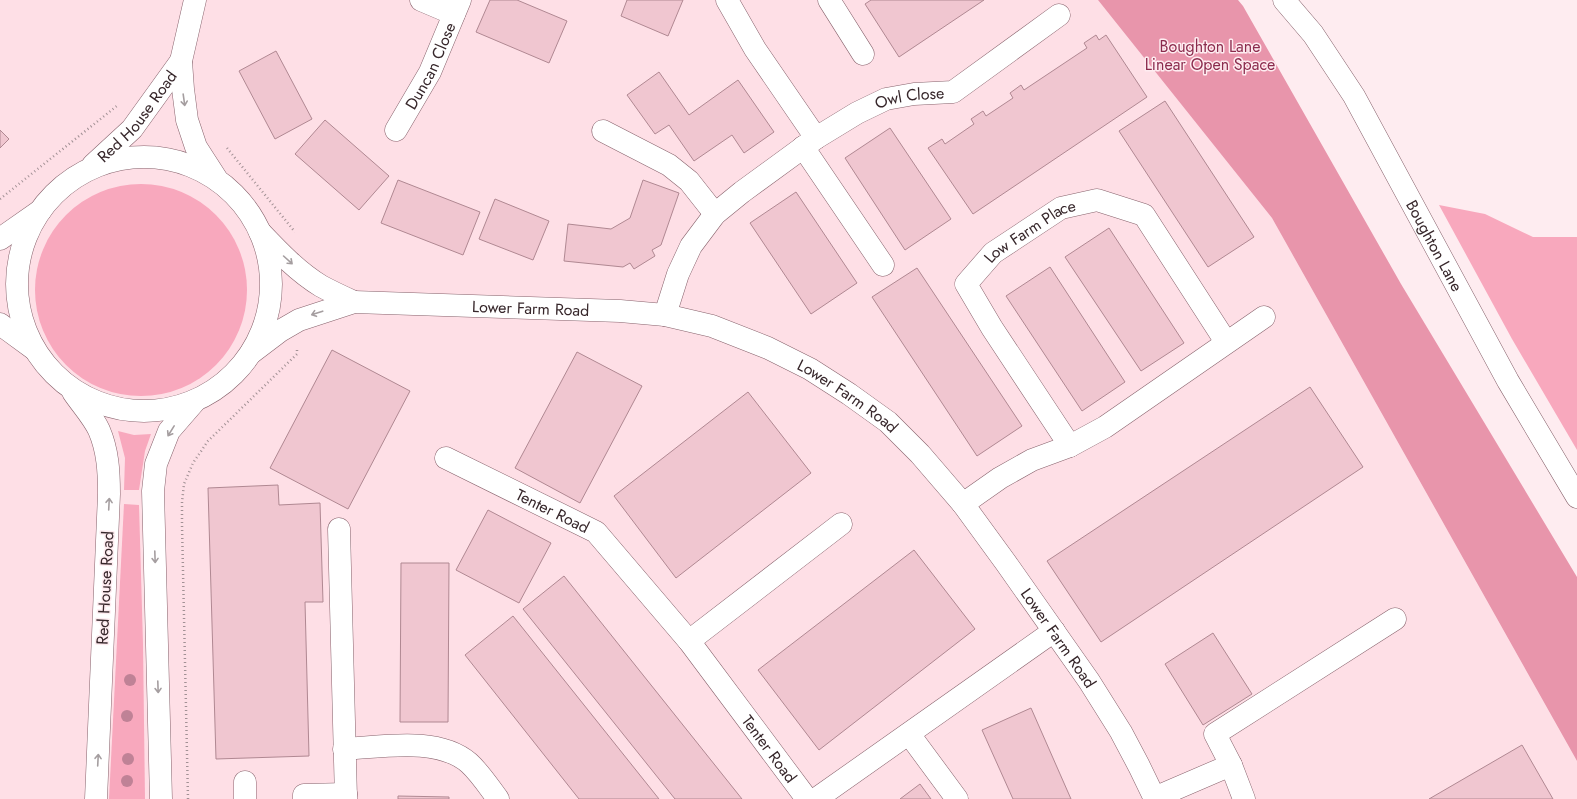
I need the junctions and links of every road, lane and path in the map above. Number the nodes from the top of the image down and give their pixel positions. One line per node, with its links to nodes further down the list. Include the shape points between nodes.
1 (195, 0): 9 (street, Red House Road)
2 (421, 0): 6 (street)
3 (829, 0): 8 (street)
4 (733, 3): 14 (street, via 755,49)
5 (1293, 3): 36 (street, Boughton Lane, via 1354,96 1508,381)
6 (457, 7): 11 (street, Duncan Close, via 430,72)
7 (1059, 16): 14 (street, Owl Close, via 953,92 914,94 886,100 857,113)
8 (863, 54)
9 (181, 61): 15 (street, Red House Road, via 132,129); 16 (street, Red House Road, one-way to 16, via 187,120 196,147)
10 (123, 102): 17 (path)
11 (396, 130)
12 (603, 131): 19 (street, via 669,165 690,181)
13 (223, 143): 21 (path)
14 (810, 143): 19 (street, Owl Close); 23 (street)
15 (89, 169): 16 (street, via 110,161 154,157 176,161); 18 (street, via 65,184)
16 (217, 179): 20 (street, via 249,212)
17 (0, 199)
18 (40, 210): 22 (street); 29 (street, via 28,232 20,255 16,279 18,304 24,327)
19 (715, 214): 25 (street, Owl Close, via 691,246 678,274)
20 (260, 232): 24 (street, one-way to 24, via 303,273 321,286); 30 (street, via 268,256 270,300 263,330)
21 (296, 234)
22 (0, 239)
23 (883, 265)
24 (354, 302): 25 (street, Lower Farm Road, via 620,311); 30 (street, one-way to 30, via 299,320)
25 (665, 315): 37 (street, Lower Farm Road, via 719,329 768,348 810,369 888,422 920,454)
26 (1264, 317): 28 (street)
27 (0, 324): 29 (street)
28 (1226, 342): 34 (street, via 1105,427); 34 (street, Low Farm Place, via 1144,215 1097,200 1061,208 993,253 966,284)
29 (34, 349): 32 (street, via 50,370)
30 (251, 353): 33 (street, via 236,372 217,389)
31 (297, 354): 50 (path, via 208,441 193,463 184,484 182,525)
32 (70, 388): 33 (street, via 93,401 118,409 144,412 170,409); 48 (street, Red House Road, one-way to 32, via 109,502 108,469 106,449 98,429)
33 (196, 401): 49 (street, one-way to 49, via 170,431 156,464 153,491)
34 (1070, 446): 37 (street, via 1032,460)
35 (446, 458): 42 (street, Tenter Road, via 596,532)
36 (1577, 497)
37 (962, 504): 41 (street, Lower Farm Road)
38 (841, 524): 42 (street)
39 (339, 528): 44 (street)
40 (1395, 619): 45 (street, via 1215,734)
41 (1054, 631): 43 (street); 47 (street, Lower Farm Road, via 1121,732)
42 (690, 641): 53 (street, Tenter Road)
43 (909, 734): 54 (street); 55 (street)
44 (344, 749): 46 (street); 52 (street, via 421,745 445,749 470,764)
45 (1231, 765): 47 (street); 56 (street)
46 (346, 796): 51 (street, via 304,795)
47 (1155, 798)
48 (96, 799)
49 (161, 799)
50 (188, 799)
51 (304, 799)
52 (498, 799)
53 (807, 799)
54 (816, 799)
55 (958, 799)
56 (1244, 799)

